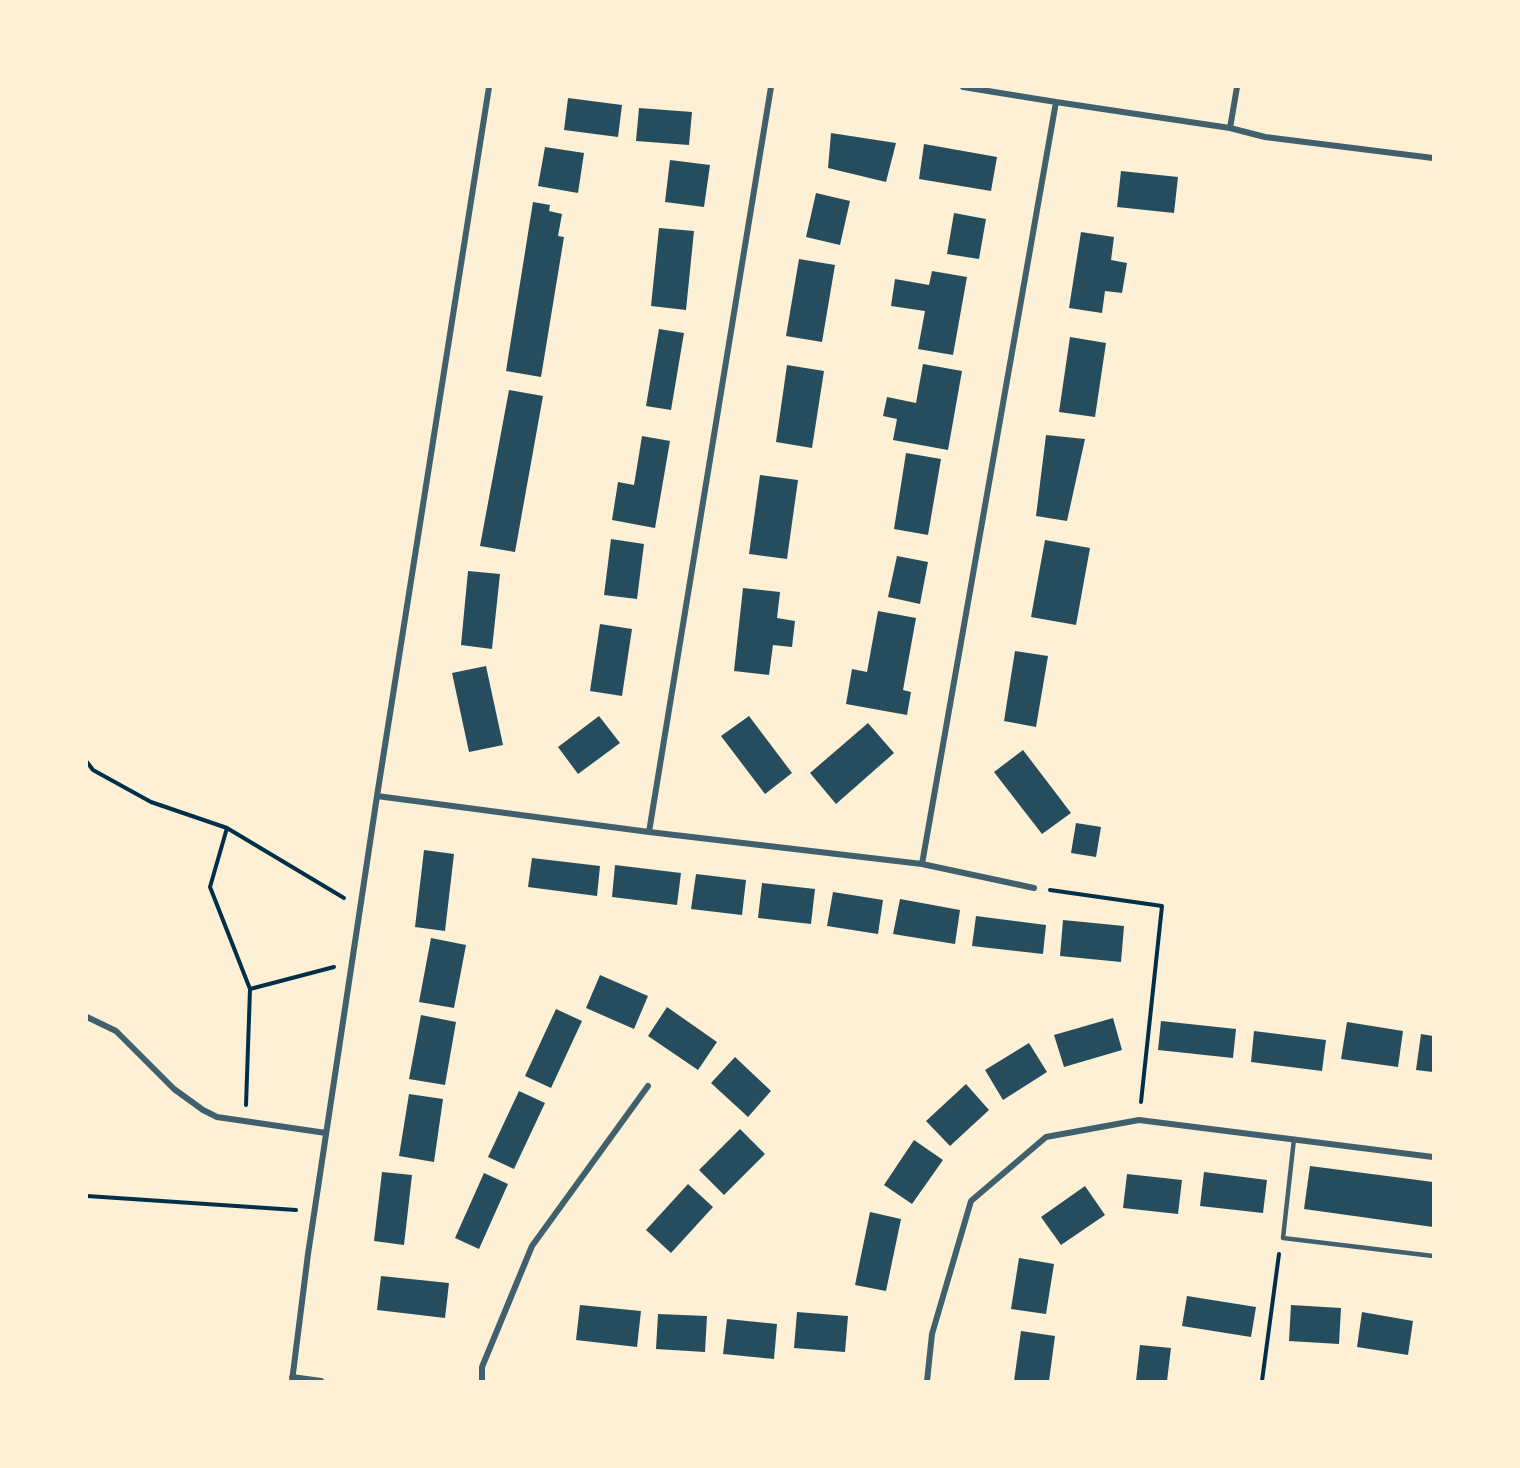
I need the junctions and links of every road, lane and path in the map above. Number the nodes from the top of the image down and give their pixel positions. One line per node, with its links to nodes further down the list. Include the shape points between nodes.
1 (489, 87): 9 (street)
2 (771, 87): 11 (street)
3 (963, 87): 5 (street)
4 (1237, 87): 6 (street)
5 (1056, 102): 6 (street); 12 (street)
6 (1230, 128): 7 (street, via 1265,137)
7 (1433, 158)
8 (87, 762): 10 (path, via 93,770 151,802)
9 (376, 796): 11 (street); 14 (street)
10 (226, 828): 14 (path); 16 (path, via 210,887)
11 (649, 832): 12 (street)
12 (922, 864): 13 (street)
13 (1034, 888): 19 (path, via 1162,906)
14 (360, 907): 15 (street)
15 (352, 962): 16 (path); 21 (street)
16 (250, 989): 20 (path)
17 (87, 1017): 20 (street, via 116,1030 174,1089 203,1110 217,1117)
18 (648, 1086): 30 (street, via 532,1246 482,1367)
19 (1139, 1120): 22 (street); 31 (street, via 1046,1137 971,1201 932,1334)
20 (245, 1121): 21 (street)
21 (326, 1133): 25 (street)
22 (1294, 1139): 23 (street); 27 (lane, via 1283,1238)
23 (1433, 1157)
24 (87, 1196): 25 (path)
25 (314, 1211): 28 (street)
26 (1279, 1254): 32 (path)
27 (1433, 1256)
28 (292, 1379): 29 (street)
29 (321, 1381)
30 (482, 1381)
31 (927, 1381)
32 (1262, 1381)

